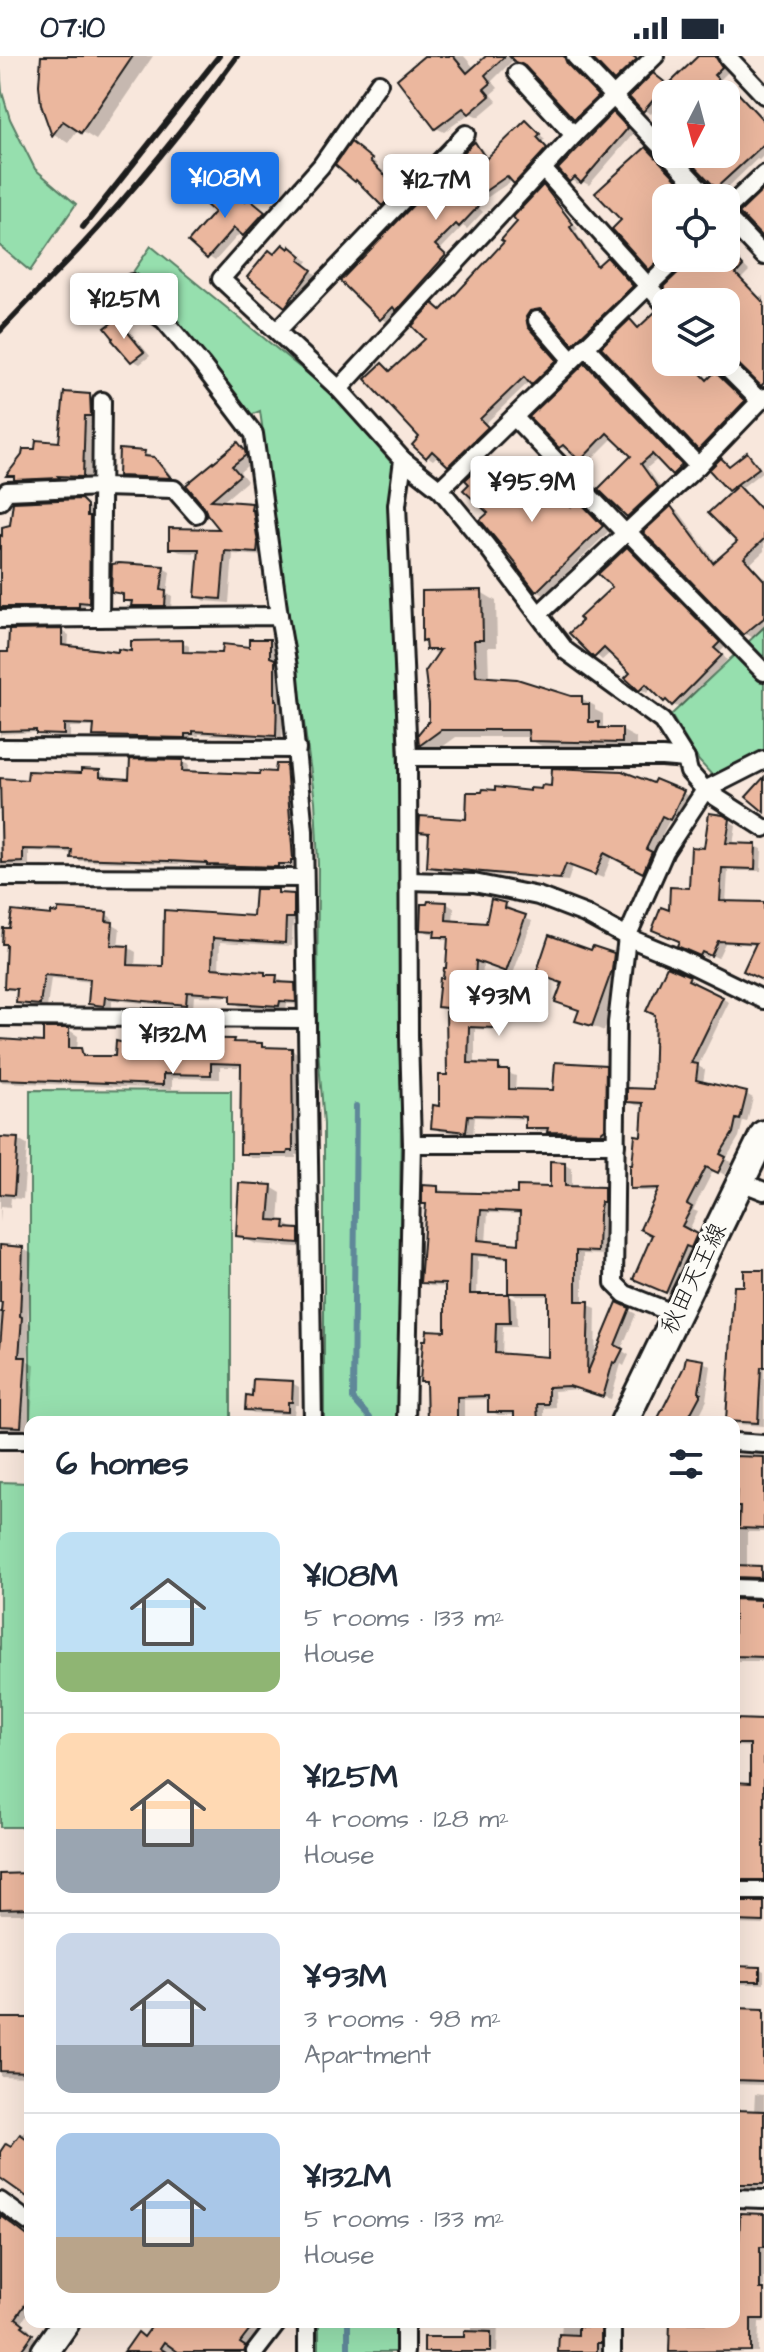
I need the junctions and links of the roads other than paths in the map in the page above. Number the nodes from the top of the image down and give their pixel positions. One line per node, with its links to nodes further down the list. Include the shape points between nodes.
1 (575, 56): 7 (street)
2 (655, 56): 7 (street)
3 (727, 56): 6 (street)
4 (517, 73): 9 (street)
5 (379, 83): 23 (street, via 321,166 221,279)
6 (764, 95)
7 (614, 96): 9 (street); 10 (street)
8 (466, 134): 23 (street)
9 (574, 135): 12 (street)
10 (652, 137)
11 (681, 168): 14 (street)
12 (543, 169): 20 (street); 27 (street)
13 (764, 174): 15 (street)
14 (696, 184)
15 (740, 199)
16 (740, 229): 17 (street)
17 (764, 256)
18 (663, 272): 20 (street)
19 (132, 283): 39 (street, via 131,296 164,320 254,434)
20 (648, 287): 21 (street); 24 (street)
21 (652, 291)
22 (537, 320): 25 (street)
23 (278, 330): 27 (street)
24 (585, 346): 25 (street); 32 (street)
25 (571, 359): 30 (street)
26 (737, 376): 28 (street)
27 (339, 389): 31 (street)
28 (762, 399): 32 (street)
29 (102, 401): 33 (street)
30 (514, 417): 34 (street); 37 (street)
31 (403, 460): 34 (street); 45 (street, via 397,505)
32 (698, 466): 37 (street)
33 (102, 487): 35 (street, via 7,491); 36 (street, via 174,489); 40 (street)
34 (440, 489): 38 (street)
35 (0, 501)
36 (196, 514)
37 (626, 532): 38 (street); 42 (street)
38 (539, 614): 46 (street, via 566,651 662,721)
39 (279, 616): 40 (street); 44 (street)
40 (100, 618): 41 (street)
41 (0, 619)
42 (764, 672)
43 (0, 748): 44 (street)
44 (297, 749): 51 (street)
45 (408, 757): 46 (street); 52 (street)
46 (686, 759): 48 (street, via 689,772)
47 (764, 760): 48 (street)
48 (705, 790): 49 (street); 53 (street, via 665,851)
49 (764, 828)
50 (0, 877): 51 (street)
51 (304, 878): 56 (street)
52 (410, 881): 53 (street, via 474,883 538,896); 58 (street)
53 (627, 937): 54 (street); 59 (street, via 617,1023)
54 (764, 1000)
55 (0, 1017): 56 (street)
56 (305, 1019): 62 (street)
57 (764, 1134): 60 (main road, 秋田天王線)
58 (412, 1144): 59 (street); 63 (street)
59 (616, 1144): 61 (street, via 614,1283 625,1294)
60 (753, 1187): 61 (main road, 秋田天王線)
61 (675, 1314): 64 (main road, 秋田天王線)
62 (313, 1416)
63 (406, 1416)
64 (627, 1416)
65 (0, 1440): 66 (street)
66 (24, 1440)
67 (740, 1442): 68 (street)
68 (764, 1444)
69 (740, 1588): 70 (street)
70 (764, 1589)
71 (740, 1891): 72 (street)
72 (764, 1891)
73 (740, 2198): 74 (street)
74 (764, 2199)
75 (0, 2201): 76 (street)
76 (24, 2219)
77 (62, 2328): 82 (main road)
78 (273, 2328): 83 (street)
79 (307, 2328): 84 (street)
80 (405, 2328): 85 (street)
81 (612, 2328): 86 (street)
82 (45, 2352)
83 (255, 2352)
84 (307, 2352)
85 (405, 2352)
86 (612, 2352)

